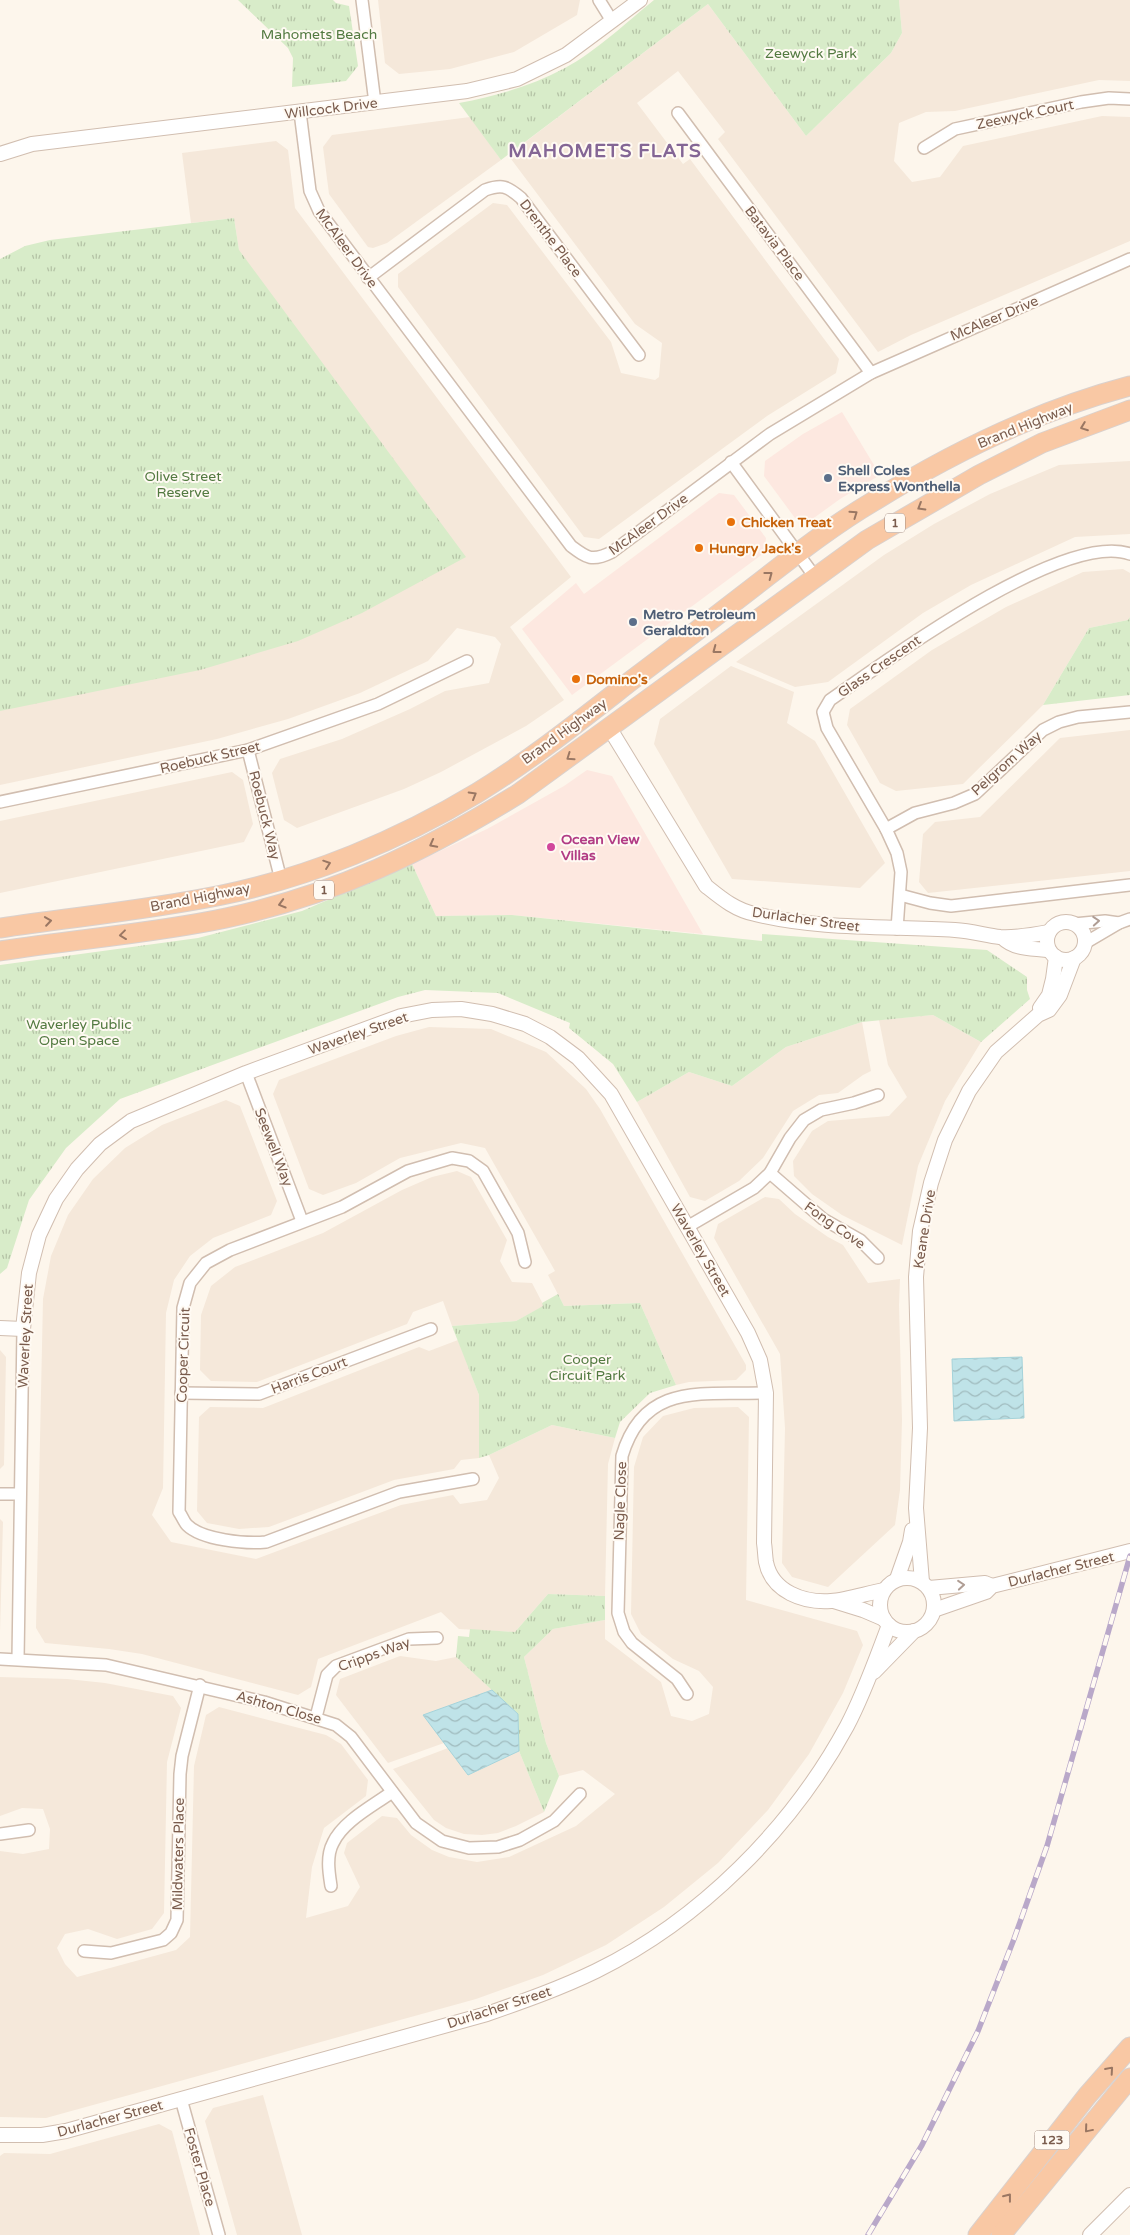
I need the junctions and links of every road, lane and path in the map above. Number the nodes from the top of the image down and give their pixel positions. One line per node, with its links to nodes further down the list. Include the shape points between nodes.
1 (362, 0): 6 (street)
2 (599, 0): 4 (street)
3 (640, 0): 4 (street, Willcock Drive)
4 (612, 21): 6 (street, Willcock Drive, via 566,54 517,79 467,92)
5 (1130, 99): 9 (street, Zeewyck Court, via 1081,102 956,129)
6 (375, 103): 7 (street, Willcock Drive)
7 (300, 112): 10 (street, Willcock Drive, via 32,144); 12 (street, McAleer Drive, via 310,191 318,211)
8 (678, 113): 14 (street, Batavia Place)
9 (924, 148)
10 (0, 154)
11 (1130, 259): 14 (street, McAleer Drive)
12 (368, 278): 13 (street, Drenthe Place, via 485,190 498,186 510,189 521,198); 17 (street, McAleer Drive, via 570,546 584,556 598,559 612,552)
13 (639, 355)
14 (871, 373): 17 (street, McAleer Drive, via 770,434)
15 (1130, 386): 18 (highway, Brand Highway / 1, one-way to 15, via 872,502 978,443 1014,426)
16 (1130, 410): 20 (highway, Brand Highway / 1, one-way to 20, via 1042,443 979,475 876,535)
17 (731, 462): 18 (street)
18 (799, 552): 20 (street); 22 (highway, Brand Highway / 1, one-way to 18)
19 (1130, 554): 27 (street, Glass Crescent, via 1098,551 1068,559 993,594 924,634 830,700 823,712 827,728)
20 (815, 577): 24 (highway, Brand Highway / 1, one-way to 24)
21 (467, 661): 25 (street, Roebuck Street, via 378,704)
22 (596, 708): 24 (street, Durlacher Street); 28 (highway, Brand Highway / 1, one-way to 22, via 391,838 476,793)
23 (1130, 712): 27 (street, Pelgrom Way, via 1059,722 1043,730 975,794 954,803 915,812)
24 (610, 729): 34 (street, Durlacher Street, via 706,886 728,904 753,914 792,920); 38 (highway, Brand Highway / 1, one-way to 38, via 518,794 464,827 407,857 348,882 284,904 226,918 170,929)
25 (248, 750): 26 (street, Roebuck Street); 28 (street, Roebuck Way)
26 (0, 802)
27 (886, 828): 30 (street, Glass Crescent, via 898,853)
28 (281, 880): 33 (highway, Brand Highway / 1, one-way to 28, via 160,906 224,895)
29 (1130, 885): 30 (street, via 951,906)
30 (900, 895): 34 (street, Glass Crescent)
31 (1125, 921): 32 (street, one-way to 31); 37 (street)
32 (1074, 924): 35 (street, via 1060,923); 37 (street, via 1081,930)
33 (0, 928)
34 (897, 929): 36 (street, Durlacher Street, via 956,930)
35 (1049, 932): 36 (street, Durlacher Street); 39 (street, via 1047,941)
36 (1003, 937): 39 (street, Durlacher Street, via 1007,942 1027,949)
37 (1084, 943): 40 (street)
38 (0, 951)
39 (1052, 954): 40 (street, via 1065,960); 41 (street, Keane Drive, via 1054,979)
40 (1074, 958): 41 (street, Keane Drive, via 1060,995 1049,1010)
41 (1038, 1015): 57 (street, Keane Drive, via 996,1052 969,1091 945,1140 931,1183 920,1231 916,1277 920,1428)
42 (246, 1073): 45 (street, Seewell Way); 46 (street, Waverley Street, via 409,1014 461,1009 525,1024 550,1037 578,1058 611,1094); 51 (street, Waverley Street, via 131,1121 100,1144 77,1168 56,1199 39,1235 29,1273)
43 (878, 1095): 44 (street, via 854,1104 821,1110 804,1120)
44 (770, 1174): 46 (street, via 754,1188); 47 (street, Fong Cove, via 823,1219 860,1240)
45 (302, 1222): 48 (street, Cooper Circuit, via 342,1206 408,1171 452,1158 469,1161 483,1171 518,1233); 52 (street, Cooper Circuit, via 230,1250 206,1264 190,1283 183,1308)
46 (687, 1227): 53 (street, Waverley Street, via 748,1333 760,1360)
47 (878, 1258)
48 (525, 1262)
49 (0, 1328): 51 (street)
50 (431, 1328): 52 (street, Harris Court, via 259,1394)
51 (23, 1329): 56 (street, Waverley Street)
52 (182, 1393): 54 (street, Cooper Circuit, via 179,1512 188,1526 202,1534 247,1544 266,1542 399,1492)
53 (766, 1393): 63 (street, Waverley Street, via 766,1563 783,1590 816,1601); 72 (street, Nagle Close, via 686,1394 665,1400 642,1416 628,1435 622,1456 618,1613 624,1632 632,1643 676,1679)
54 (473, 1479)
55 (0, 1494): 56 (street)
56 (20, 1494): 69 (street, Waverley Street)
57 (916, 1508): 59 (street, Keane Drive, via 910,1542); 60 (street, Keane Drive)
58 (1130, 1551): 61 (street, Durlacher Street)
59 (897, 1579): 60 (street, via 910,1577); 62 (street)
60 (926, 1585): 61 (street, Durlacher Street, one-way to 61, via 985,1583); 64 (street, via 934,1599)
61 (992, 1586): 64 (street, Durlacher Street, via 986,1592)
62 (884, 1590): 63 (street, Waverley Street); 65 (street, via 880,1604)
63 (833, 1601): 65 (street, Waverley Street, via 864,1610)
64 (934, 1610): 66 (street, via 927,1624)
65 (886, 1622): 66 (street, via 898,1631); 70 (street, Durlacher Street)
66 (914, 1631): 70 (street, Durlacher Street)
67 (437, 1638): 73 (street, Cripps Way, via 409,1639 336,1666 327,1675)
68 (0, 1659): 69 (street, Ashton Close)
69 (18, 1659): 71 (street, Ashton Close, via 106,1664)
70 (871, 1674): 82 (street, Durlacher Street, via 846,1727 811,1784 762,1846 705,1899 654,1937 598,1970 538,1997)
71 (200, 1685): 73 (street, Ashton Close); 79 (street, Mildwaters Place, via 181,1765 177,1920 172,1933 163,1940 111,1952)
72 (687, 1694)
73 (316, 1717): 74 (street, Ashton Close, via 336,1725 351,1737)
74 (392, 1792): 75 (street, Ashton Close, via 416,1823 442,1841 469,1848 498,1847 520,1840 554,1821); 78 (street, via 343,1828 332,1844 328,1864)
75 (580, 1794)
76 (29, 1830): 77 (street)
77 (0, 1834)
78 (331, 1886)
79 (84, 1952)
80 (1130, 2047): 86 (highway, 123, one-way to 80, via 1087,2096)
81 (1130, 2078): 87 (highway, 123, one-way to 87)
82 (181, 2099): 83 (street, Durlacher Street, via 66,2131 42,2135); 85 (street, Foster Place)
83 (0, 2135)
84 (1130, 2195): 88 (street)
85 (219, 2235)
86 (978, 2235)
87 (1001, 2235)
88 (1090, 2235)

